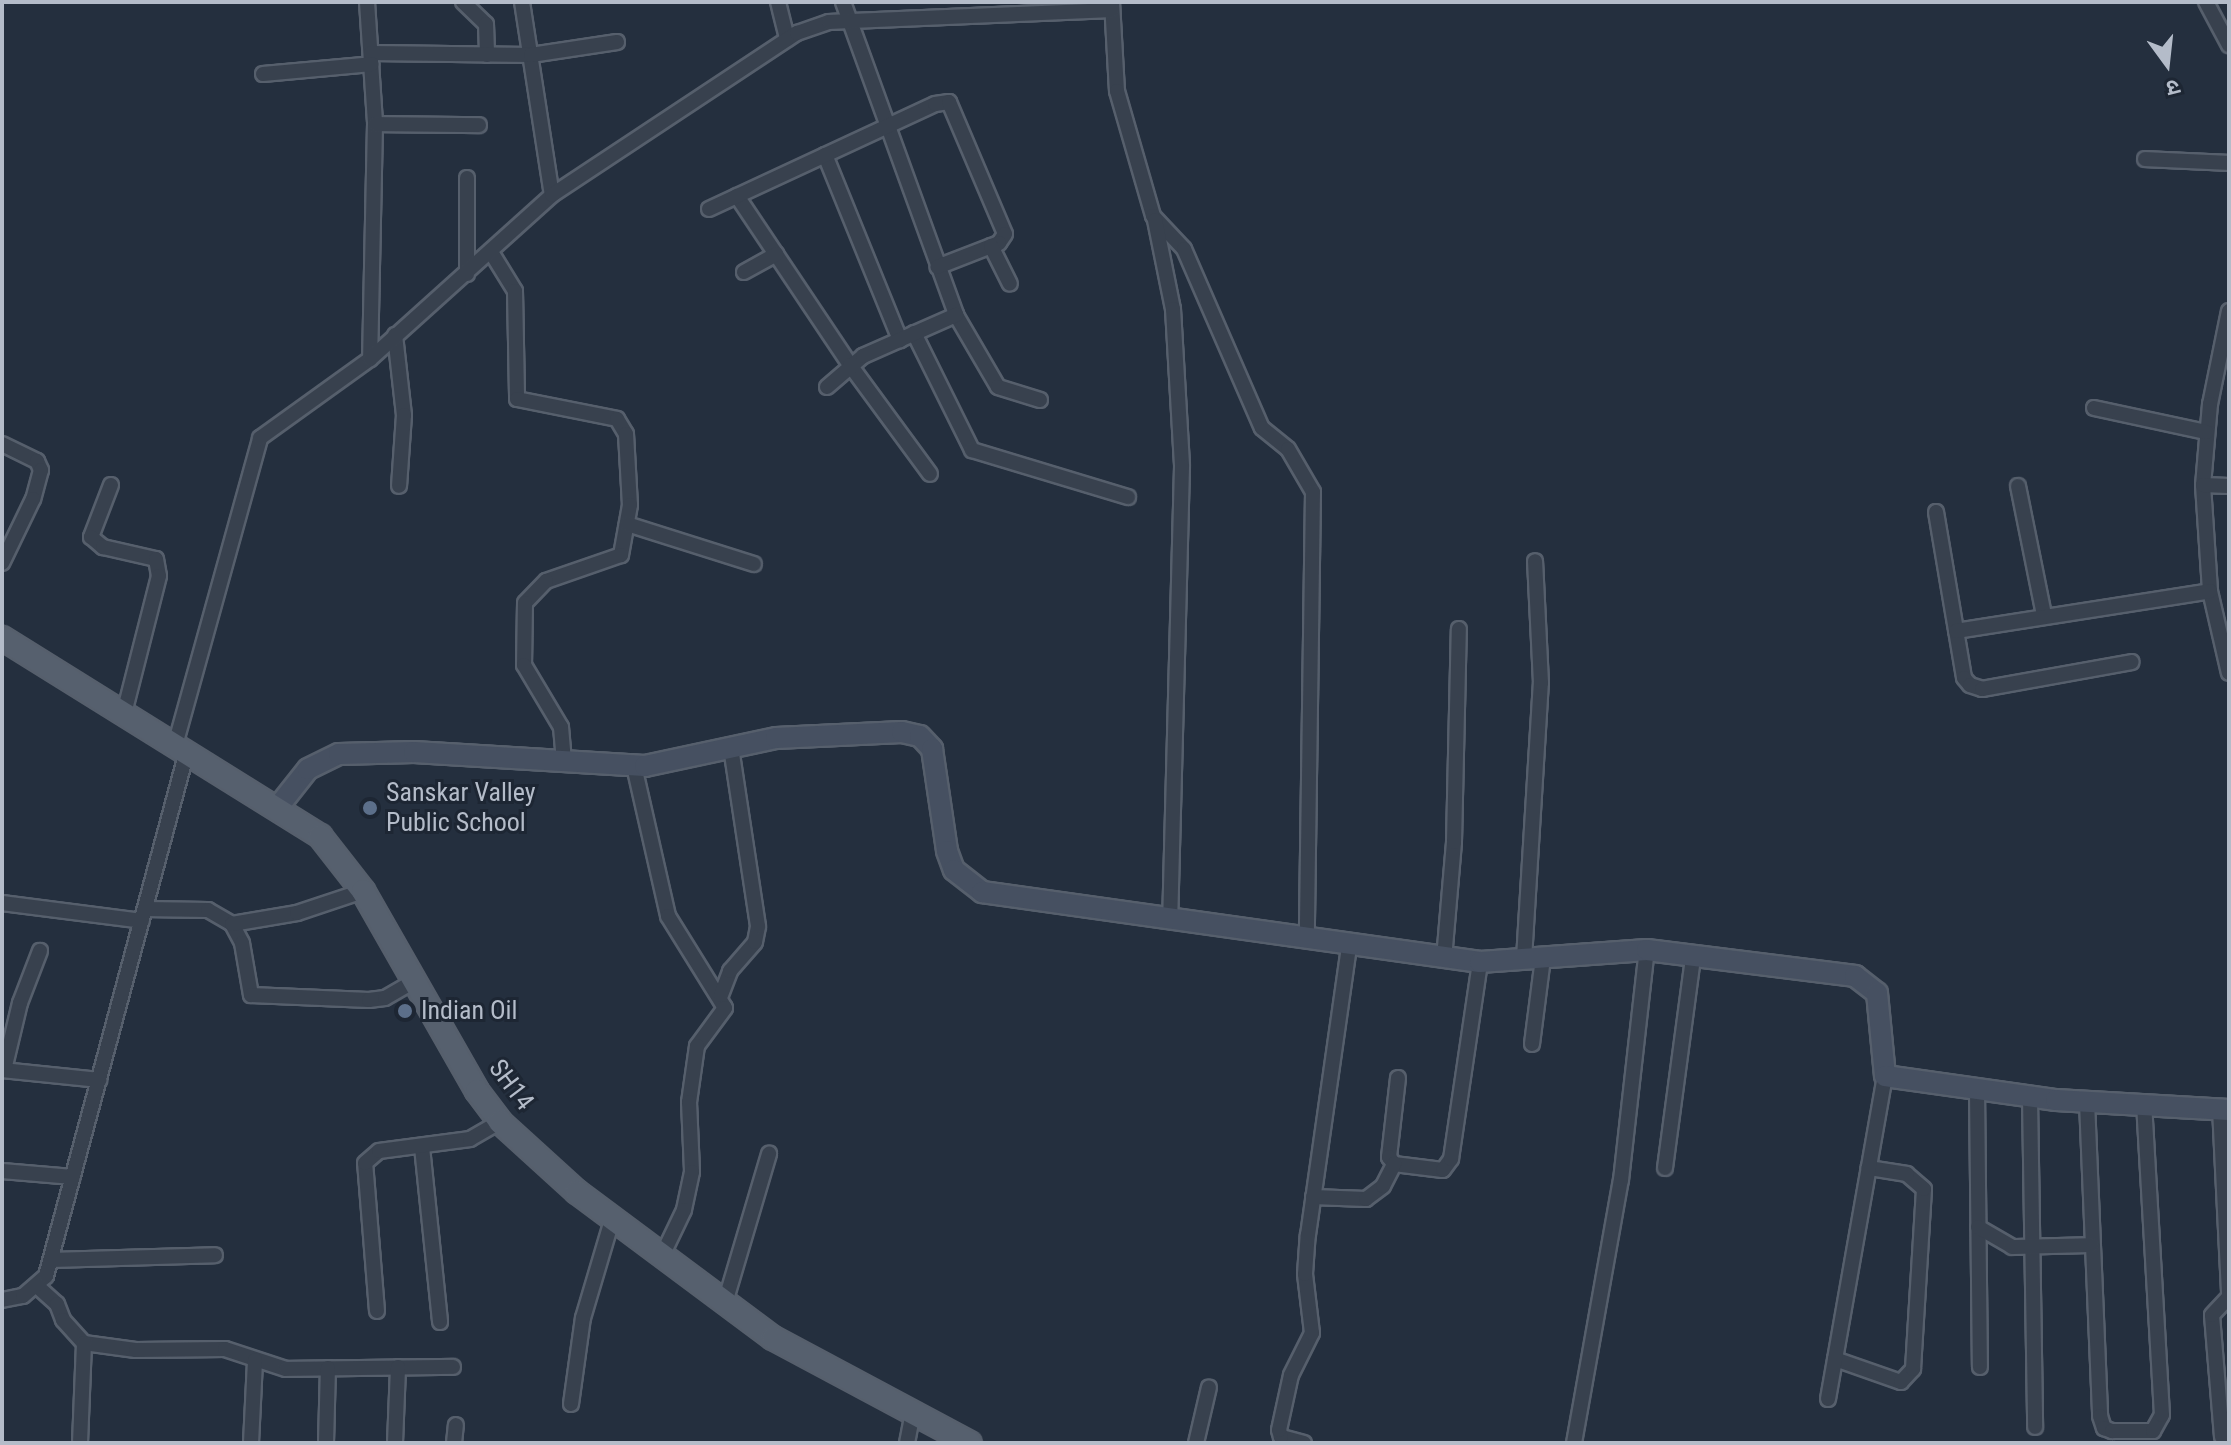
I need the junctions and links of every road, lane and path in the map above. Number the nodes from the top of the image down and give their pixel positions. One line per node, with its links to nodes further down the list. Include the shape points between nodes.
1 (367, 2): 16 (street)
2 (463, 2): 14 (street, via 486,24)
3 (522, 2): 15 (street)
4 (778, 2): 11 (street)
5 (843, 2): 10 (street)
6 (2206, 2): 13 (street)
7 (1036, 6): 8 (street); 9 (street)
8 (1112, 6): 28 (street, via 1117,91)
9 (930, 8): 10 (street)
10 (845, 20): 11 (street); 20 (street)
11 (787, 39): 25 (street)
12 (617, 42): 15 (street)
13 (2229, 45)
14 (487, 55): 15 (street); 16 (street)
15 (531, 55): 25 (street)
16 (371, 58): 17 (street); 18 (street)
17 (263, 74)
18 (375, 124): 19 (street); 40 (street)
19 (479, 125)
20 (885, 127): 21 (street); 29 (street, via 943,101 952,105 1005,228 1003,240); 32 (street)
21 (825, 155): 26 (street); 39 (street)
22 (2145, 159): 23 (street)
23 (2229, 163)
24 (467, 178): 34 (street)
25 (552, 195): 30 (street)
26 (737, 196): 27 (street); 31 (street)
27 (709, 209)
28 (1153, 216): 75 (street, via 1171,287 1182,467); 77 (street, via 1184,249 1262,428 1288,449 1313,492)
29 (991, 246): 32 (street); 35 (street)
30 (491, 252): 34 (street); 55 (street, via 515,291 517,399 617,419 623,425 630,482)
31 (776, 254): 33 (street); 41 (street)
32 (937, 267): 37 (street)
33 (744, 272)
34 (467, 274): 38 (street)
35 (1010, 284)
36 (2229, 311): 45 (street)
37 (956, 315): 39 (street); 43 (street, via 990,379 1007,391)
38 (395, 335): 40 (street); 50 (street, via 404,415)
39 (907, 336): 41 (street); 53 (street, via 972,450)
40 (370, 359): 68 (street, via 260,438)
41 (850, 365): 42 (street); 47 (street)
42 (827, 387)
43 (1040, 400)
44 (2094, 408): 45 (street)
45 (2206, 432): 49 (street)
46 (2, 444): 57 (street, via 37,461 41,470)
47 (930, 474)
48 (111, 485): 66 (street, via 91,537 103,547 156,559 159,576)
49 (2203, 485): 52 (street); 59 (street)
50 (399, 486)
51 (2018, 486): 60 (street)
52 (2229, 486)
53 (1128, 497)
54 (1936, 512): 62 (street)
55 (627, 524): 58 (street); 69 (street, via 621,555 546,581 525,603 524,665 561,727)
56 (1535, 561): 83 (street, via 1541,683)
57 (2, 563)
58 (754, 564)
59 (2210, 591): 60 (street); 65 (street)
60 (2044, 615): 62 (street)
61 (1459, 629): 82 (street, via 1454,842)
62 (1956, 631): 64 (street, via 1964,678 1982,689)
63 (2, 638): 66 (main road, SH14 / SH14)
64 (2132, 662)
65 (2229, 673)
66 (123, 717): 68 (main road, SH14 / SH14)
67 (731, 747): 70 (street); 75 (street, via 815,734 920,736 932,749 947,851 967,884 982,892); 86 (street, via 758,926 755,942 730,971)
68 (180, 752): 71 (main road, SH14 / SH14); 74 (street)
69 (564, 762): 70 (street); 71 (street, via 414,752 339,754 308,769)
70 (634, 766): 86 (street, via 668,916)
71 (278, 807): 72 (main road, SH14 / SH14, via 320,836)
72 (363, 891): 76 (street, via 297,913); 85 (main road, SH14 / SH14)
73 (2, 903): 74 (street)
74 (144, 915): 76 (street, via 208,910); 91 (street)
75 (1170, 915): 77 (street)
76 (232, 924): 85 (street, via 242,943 251,995 369,1000 385,998)
77 (1307, 940): 78 (street)
78 (1349, 946): 82 (street); 105 (street)
79 (1647, 950): 81 (street); 83 (street); 143 (street, via 1621,1180)
80 (40, 951): 88 (street)
81 (1693, 957): 89 (street, via 1855,976 1868,984 1880,1006); 101 (street)
82 (1444, 959): 84 (street)
83 (1533, 959): 84 (street); 87 (street)
84 (1480, 962): 100 (street, via 1451,1159 1437,1172)
85 (413, 982): 97 (main road, SH14 / SH14)
86 (721, 995): 111 (street, via 722,1017 702,1034 697,1046 689,1102 692,1172 684,1210)
87 (1532, 1044)
88 (3, 1070): 91 (street)
89 (1885, 1076): 92 (street); 102 (street)
90 (1398, 1078): 100 (street, via 1389,1147)
91 (99, 1080): 104 (street)
92 (1977, 1089): 93 (street); 107 (street)
93 (2030, 1097): 94 (street); 109 (street)
94 (2087, 1102): 95 (street); 108 (street)
95 (2144, 1104): 96 (street); 108 (street, via 2162,1411 2153,1431 2112,1431 2101,1422)
96 (2224, 1109): 114 (street)
97 (500, 1122): 98 (street, via 470,1139); 106 (main road, SH14 / SH14)
98 (422, 1147): 117 (street, via 379,1151 365,1163); 118 (street)
99 (769, 1154): 116 (street)
100 (1394, 1164): 105 (street, via 1383,1186 1366,1199)
101 (1665, 1168)
102 (1868, 1168): 120 (street); 120 (street, via 1907,1174 1924,1189 1913,1369 1901,1382)
103 (2, 1171): 104 (street)
104 (73, 1177): 112 (street)
105 (1313, 1197): 142 (street, via 1305,1274 1312,1333 1291,1375 1279,1430 1288,1440)
106 (612, 1220): 111 (main road, SH14 / SH14); 128 (street, via 583,1318)
107 (1978, 1227): 109 (street, via 2002,1244); 124 (street)
108 (2092, 1245): 109 (street)
109 (2033, 1248): 131 (street)
110 (215, 1255): 112 (street)
111 (661, 1258): 116 (main road, SH14 / SH14)
112 (51, 1260): 113 (street)
113 (38, 1287): 115 (street); 119 (street)
114 (2229, 1296): 132 (street, via 2212,1315)
115 (2, 1300)
116 (724, 1306): 129 (main road, SH14 / SH14)
117 (377, 1311)
118 (440, 1322)
119 (84, 1343): 121 (street, via 136,1350 225,1349); 134 (street)
120 (1835, 1359): 127 (street)
121 (255, 1360): 125 (street, via 286,1369); 135 (street)
122 (398, 1367): 123 (street); 125 (street); 137 (street)
123 (453, 1367)
124 (1980, 1367)
125 (328, 1368): 136 (street)
126 (1209, 1387): 141 (street)
127 (1828, 1399)
128 (571, 1404)
129 (913, 1413): 133 (main road, SH14 / SH14); 139 (street)
130 (456, 1425): 138 (street)
131 (2035, 1427)
132 (2222, 1437)
133 (948, 1438): 140 (main road, SH14 / SH14)
134 (80, 1443)
135 (251, 1443)
136 (326, 1443)
137 (395, 1443)
138 (454, 1443)
139 (907, 1443)
140 (970, 1443)
141 (1196, 1443)
142 (1304, 1443)
143 (1574, 1443)

